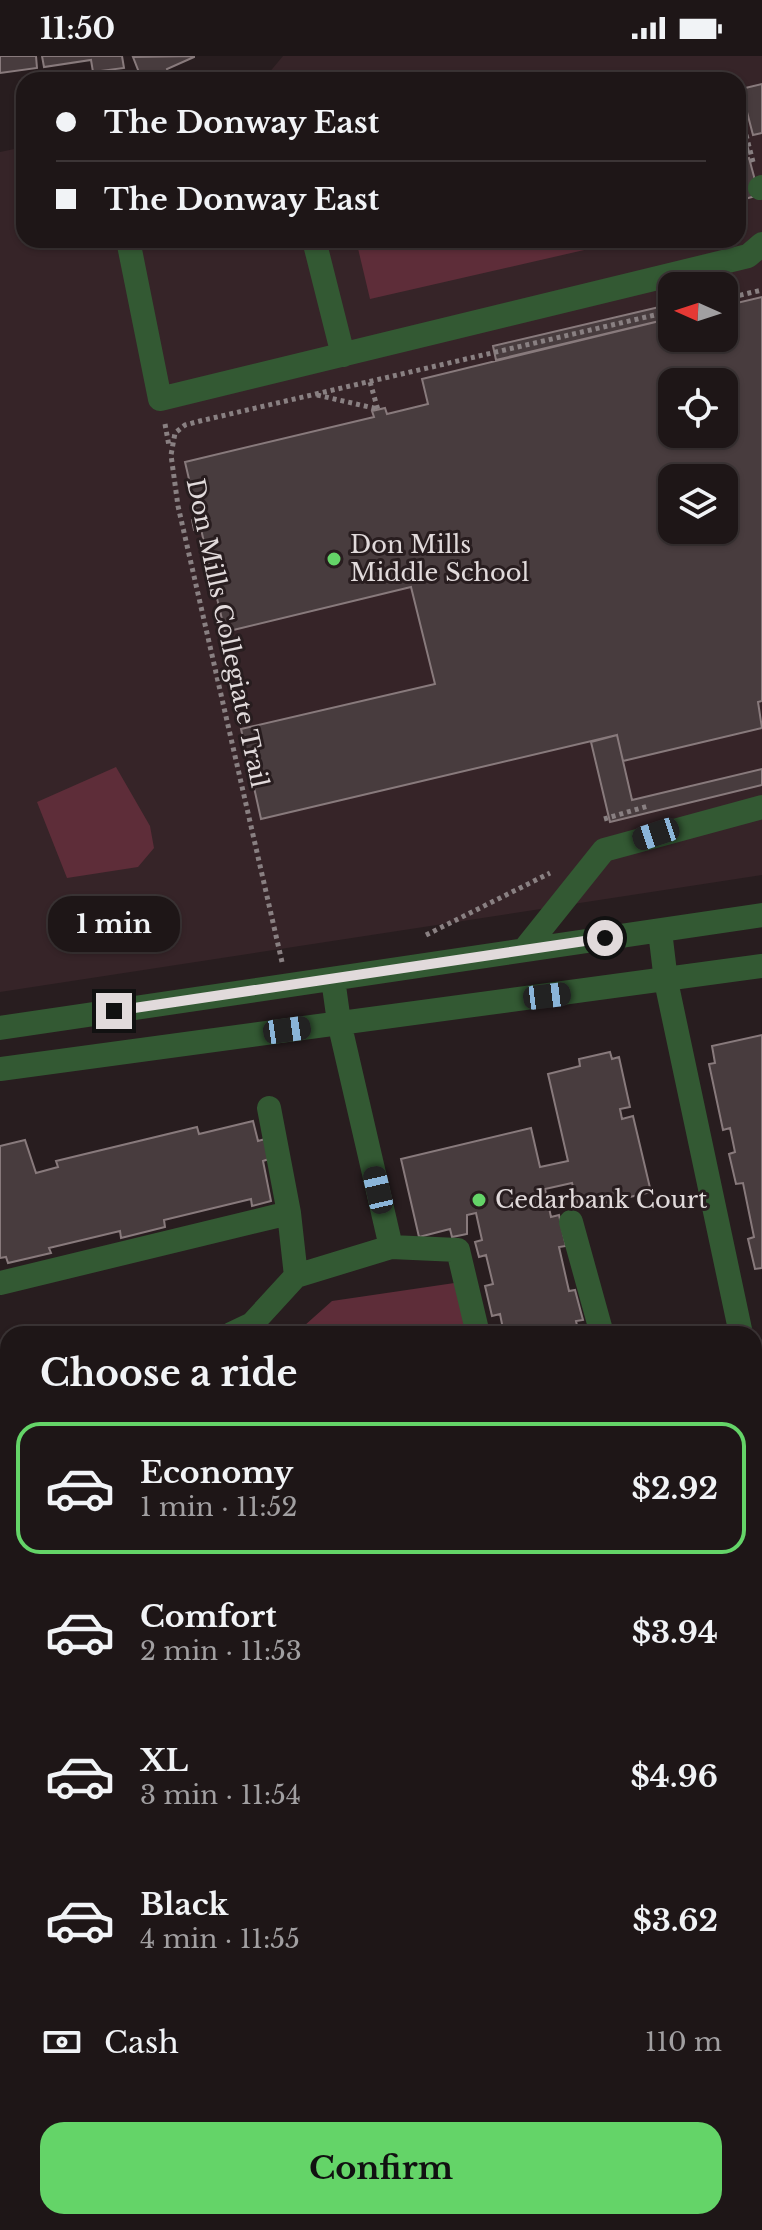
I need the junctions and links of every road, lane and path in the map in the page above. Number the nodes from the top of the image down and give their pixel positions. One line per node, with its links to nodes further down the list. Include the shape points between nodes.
1 (746, 141): 2 (path)
2 (749, 148): 3 (path); 4 (path)
3 (746, 149)
4 (761, 188)
5 (762, 244): 11 (street, via 748,256)
6 (130, 248): 11 (street, via 160,399)
7 (316, 248): 11 (street)
8 (762, 290): 9 (path)
9 (738, 296)
10 (658, 314): 12 (path, Don Mills Collegiate Trail)
11 (343, 355)
12 (370, 382): 13 (path, Don Mills Collegiate Trail); 13 (path, via 378,409)
13 (312, 394): 18 (path, Don Mills Collegiate Trail, via 185,425 174,435 171,455)
14 (762, 807): 17 (street, via 604,850)
15 (762, 915): 16 (street)
16 (660, 931): 17 (street); 21 (street)
17 (524, 950): 20 (street)
18 (283, 966)
19 (762, 966): 21 (street)
20 (333, 979): 22 (street); 23 (street)
21 (666, 981): 22 (street); 34 (street)
22 (339, 1022): 24 (street); 28 (street)
23 (0, 1028)
24 (0, 1069)
25 (269, 1108): 26 (street)
26 (289, 1213): 29 (street); 30 (street)
27 (571, 1222): 33 (street)
28 (391, 1247): 29 (street); 32 (street, via 458,1250)
29 (296, 1276): 31 (street)
30 (0, 1283)
31 (246, 1326)
32 (476, 1326)
33 (600, 1326)
34 (739, 1326)

